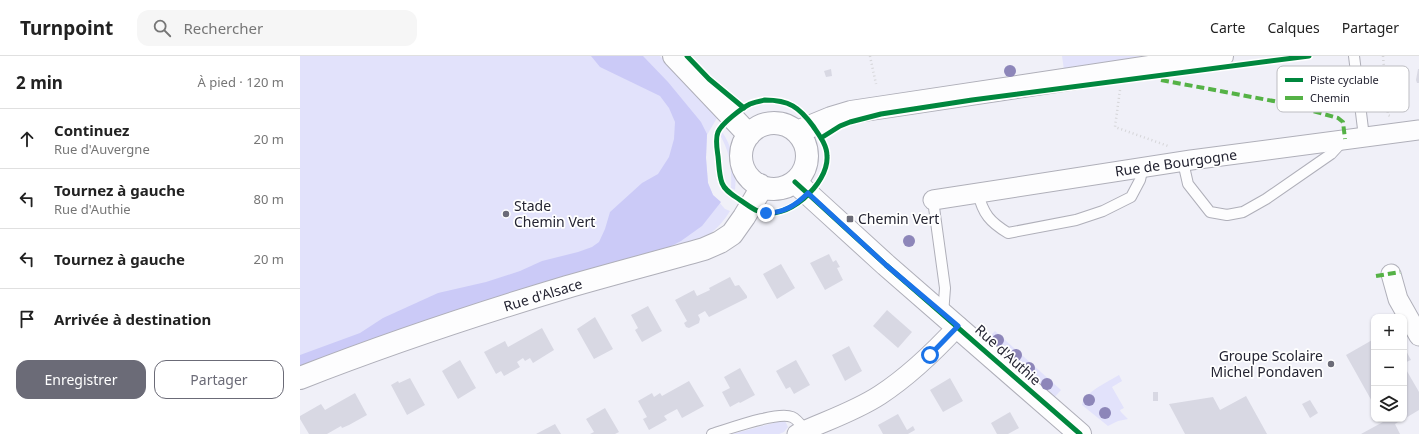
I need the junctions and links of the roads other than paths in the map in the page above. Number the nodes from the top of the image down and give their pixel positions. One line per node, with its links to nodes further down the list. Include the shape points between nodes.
1 (674, 56): 8 (street)
2 (1222, 56): 7 (street, via 851,112)
3 (1354, 56): 4 (lane)
4 (1355, 66)
5 (1361, 112): 9 (lane)
6 (1410, 131): 9 (street, Rue de Bourgogne)
7 (797, 132): 8 (street, via 781,124 772,124 764,125); 13 (street, via 806,148 807,158 801,175)
8 (749, 135): 14 (street, via 743,148 742,163 751,180)
9 (1364, 137): 10 (street, Rue de Bourgogne)
10 (1345, 139): 11 (street, Rue de Bourgogne); 11 (lane, via 1331,154 1266,198 1243,212 1226,215 1210,212 1205,207 1188,184)
11 (1183, 162): 12 (street, Rue de Bourgogne)
12 (1143, 167): 15 (street, Rue de Bourgogne); 15 (lane, via 1140,180 1131,197 1103,211 1076,220 1008,233 989,220)
13 (795, 182): 14 (street, via 778,189); 18 (street, Rue d'Authie)
14 (760, 185): 20 (street, Rue d'Alsace, via 759,192 732,234 704,249 522,301)
15 (978, 193): 16 (street, Rue de Bourgogne)
16 (933, 200): 18 (lane)
17 (1391, 274): 19 (street, via 1398,299)
18 (950, 320): 21 (street, via 930,355 908,375 880,395 843,415); 23 (street, Rue d'Authie)
19 (1419, 336)
20 (300, 378)
21 (801, 432): 22 (lane, via 794,418 786,415 762,419)
22 (712, 434)
23 (1080, 434)

